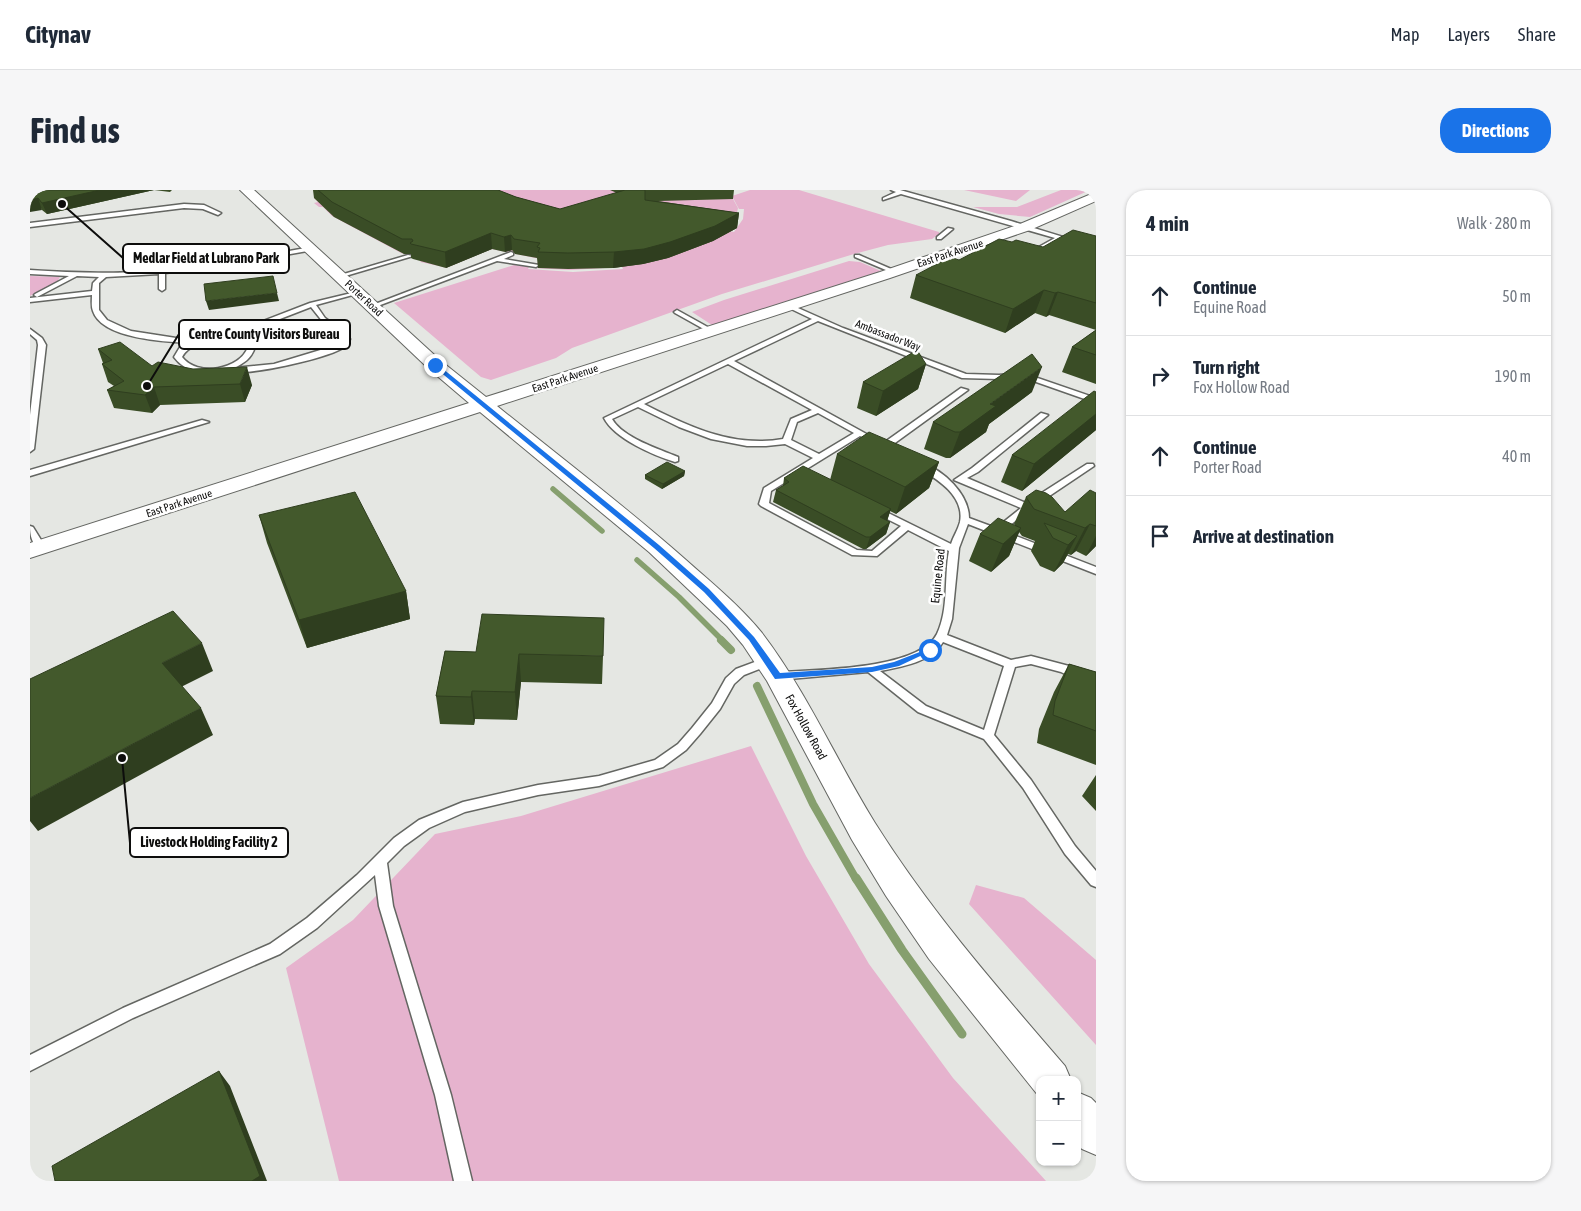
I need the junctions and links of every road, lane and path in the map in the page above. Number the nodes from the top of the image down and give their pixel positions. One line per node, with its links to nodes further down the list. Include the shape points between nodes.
1 (246, 190): 16 (main road, Porter Road)
2 (894, 190): 3 (lane)
3 (901, 192): 5 (lane); 12 (lane)
4 (1096, 196): 12 (main road, East Park Avenue)
5 (885, 199)
6 (158, 202): 8 (lane)
7 (113, 208): 10 (lane, via 93,213)
8 (204, 208): 9 (lane); 10 (lane, via 184,206)
9 (218, 213)
10 (91, 217): 11 (lane)
11 (30, 225)
12 (1025, 227): 15 (lane); 26 (main road, East Park Avenue)
13 (950, 229): 14 (lane)
14 (939, 238)
15 (1059, 238): 17 (lane); 21 (lane)
16 (311, 249): 25 (lane, via 218,266); 29 (main road, Porter Road)
17 (1096, 249)
18 (511, 254): 22 (lane)
19 (410, 256): 29 (lane)
20 (857, 256): 26 (lane)
21 (1027, 256)
22 (496, 260): 23 (lane); 35 (lane)
23 (536, 265)
24 (30, 272): 27 (lane)
25 (162, 272): 28 (lane); 30 (lane)
26 (895, 272): 36 (main road, East Park Avenue)
27 (77, 274): 28 (lane); 33 (lane)
28 (104, 275): 32 (lane, via 96,283)
29 (340, 276): 31 (main road, Porter Road)
30 (162, 289)
31 (358, 292): 34 (lane); 35 (main road, Porter Road)
32 (96, 293): 33 (lane); 43 (lane, via 96,312 112,327 140,336)
33 (30, 299)
34 (312, 304): 39 (lane); 42 (lane)
35 (373, 306): 51 (main road, Porter Road)
36 (789, 306): 38 (lane, Ambassador Way); 41 (main road, East Park Avenue)
37 (677, 312): 41 (lane)
38 (817, 319): 45 (lane); 49 (lane, Ambassador Way, via 965,376 999,378 1023,375)
39 (328, 323): 44 (lane); 46 (lane, via 344,334 345,343 340,347 270,366 244,370)
40 (30, 331): 47 (lane, via 42,345)
41 (711, 331): 51 (main road, East Park Avenue)
42 (228, 337): 43 (lane); 44 (lane, via 239,338)
43 (202, 340): 46 (lane, via 183,349 178,357 180,362 197,370)
44 (252, 346): 46 (lane, via 248,358)
45 (728, 361): 50 (lane); 52 (lane)
46 (225, 368)
47 (33, 389): 56 (lane)
48 (964, 390): 55 (lane, via 889,448)
49 (1096, 401)
50 (638, 404): 57 (lane, via 682,427 732,440 763,444); 60 (lane, via 608,418 609,423 618,432)
51 (482, 405): 73 (main road, East Park Avenue); 77 (main road, Fox Hollow Road, via 657,547 706,591 736,620)
52 (819, 410): 55 (lane); 57 (lane, via 794,421)
53 (1044, 415): 64 (lane)
54 (205, 422): 63 (lane)
55 (860, 434): 59 (lane)
56 (31, 439): 58 (lane)
57 (786, 440): 59 (lane)
58 (30, 449)
59 (820, 458): 69 (lane, via 804,473 767,490 764,504 854,553 874,554)
60 (675, 459)
61 (913, 461): 65 (lane)
62 (1090, 466): 67 (lane)
63 (30, 473)
64 (962, 479): 65 (lane); 67 (lane)
65 (948, 484): 68 (lane, via 961,502)
66 (866, 505): 69 (lane)
67 (1027, 507): 71 (lane)
68 (966, 520): 71 (lane); 72 (lane, Equine Road)
69 (907, 526): 72 (lane)
70 (30, 529): 73 (lane)
71 (998, 531): 74 (lane)
72 (953, 549): 75 (lane, Equine Road, via 948,613)
73 (35, 550)
74 (1096, 571)
75 (941, 637): 76 (lane); 78 (lane, via 930,650)
76 (1010, 664): 79 (lane, via 1031,660 1066,669); 80 (lane)
77 (773, 669): 78 (lane); 81 (lane, via 740,672 730,680 716,706 696,731 682,747 659,764 600,781 538,790 463,807 424,824); 84 (main road, Fox Hollow Road, via 863,831 898,886 941,947)
78 (872, 670): 80 (lane, via 922,709)
79 (1096, 684)
80 (988, 736): 82 (lane)
81 (380, 860): 83 (lane, via 312,923 275,949 128,1012); 87 (lane, via 386,906 442,1095)
82 (1096, 881)
83 (30, 1063)
84 (1048, 1076)
85 (1081, 1117): 86 (main road)
86 (1096, 1135)
87 (463, 1181)

